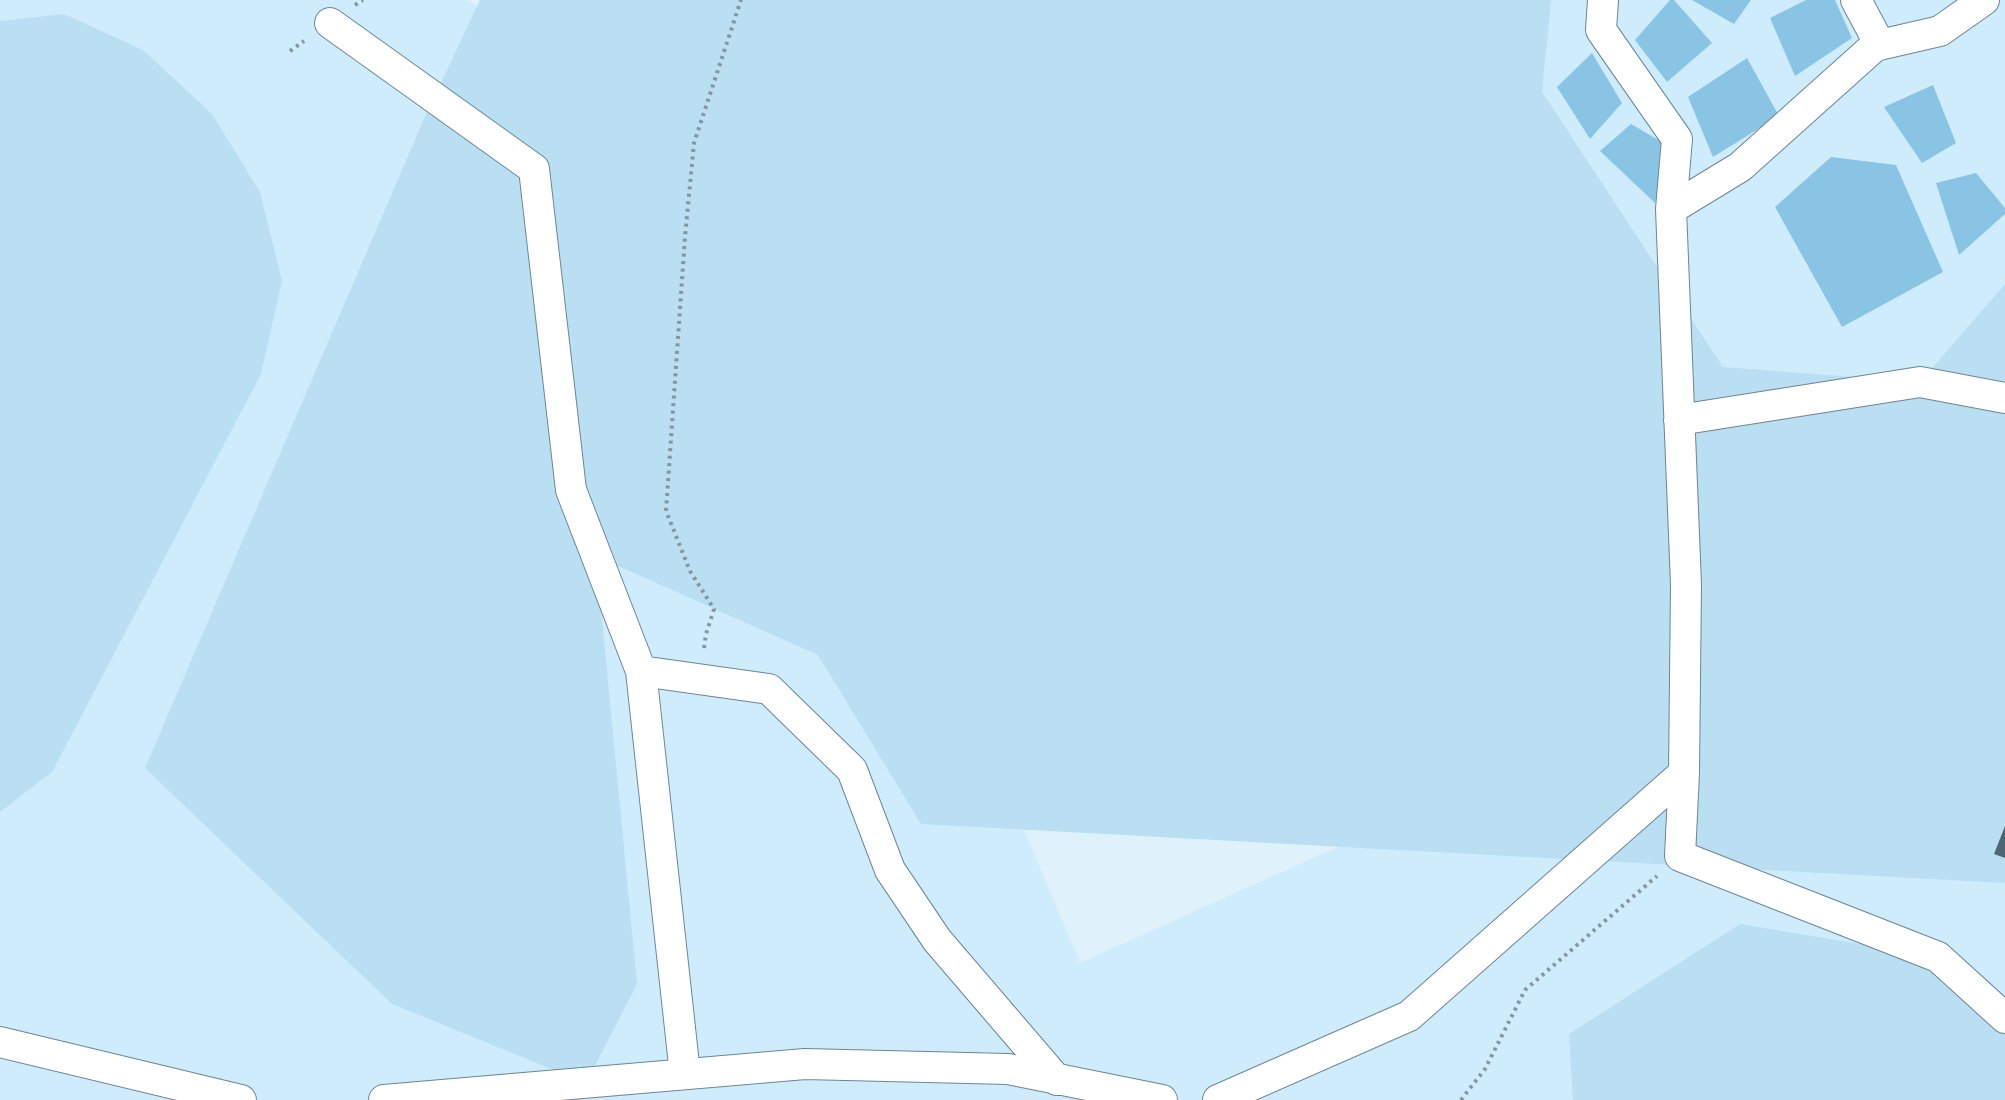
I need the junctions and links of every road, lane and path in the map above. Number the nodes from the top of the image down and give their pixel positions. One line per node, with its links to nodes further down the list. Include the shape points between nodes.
1 (741, 0): 11 (path, via 694,143 666,511 690,571 714,609 706,634)
2 (1603, 0): 7 (street, via 1601,30 1677,139)
3 (1856, 0): 6 (street)
4 (1984, 0): 6 (street, via 1940,31)
5 (330, 23): 10 (street, via 534,169 571,490)
6 (1880, 45): 7 (street, via 1740,167)
7 (1671, 209): 9 (street)
8 (2005, 398): 9 (street, via 1920,382)
9 (1679, 420): 12 (street, via 1686,585)
10 (641, 670): 11 (street); 16 (street)
11 (701, 679): 17 (street, via 769,689 852,770 890,870 930,930)
12 (1684, 773): 13 (street); 21 (street, via 1409,1016)
13 (1680, 856): 14 (street, via 1938,957); 22 (path, via 1525,990 1485,1069)
14 (2005, 1018)
15 (0, 1042): 18 (street)
16 (685, 1074): 17 (street, via 805,1064 1008,1070); 19 (street)
17 (1057, 1080): 20 (street)
18 (241, 1100)
19 (384, 1100)
20 (1162, 1100)
21 (1218, 1100)
22 (1461, 1100)

